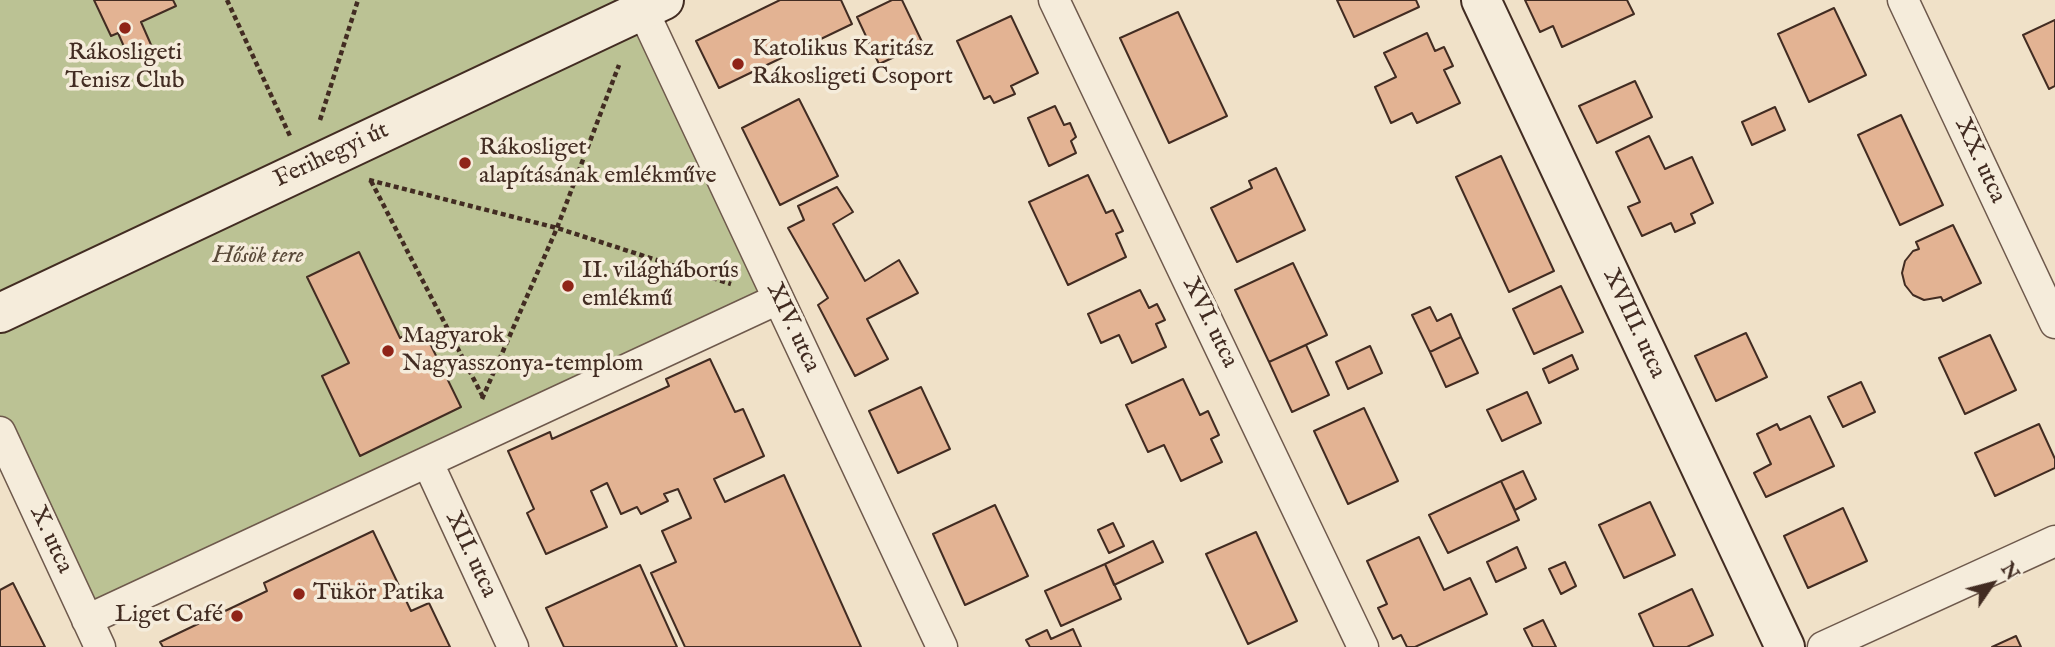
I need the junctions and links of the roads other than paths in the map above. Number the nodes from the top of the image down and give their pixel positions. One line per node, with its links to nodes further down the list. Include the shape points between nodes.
1 (1054, 0): 15 (street, XVI. utca)
2 (1481, 0): 16 (street, XVIII. utca)
3 (1903, 0): 7 (street, XX. utca)
4 (648, 3): 5 (street, XIV. utca); 6 (street, Ferihegyi út)
5 (778, 299): 9 (street); 14 (street, XIV. utca)
6 (0, 313)
7 (2055, 323)
8 (0, 432): 11 (street, X. utca)
9 (428, 463): 11 (street); 12 (street, XII. utca)
10 (2055, 541): 17 (street)
11 (87, 620): 13 (street, X. utca)
12 (511, 646)
13 (100, 647)
14 (942, 647)
15 (1363, 647)
16 (1785, 647)
17 (1823, 647)

